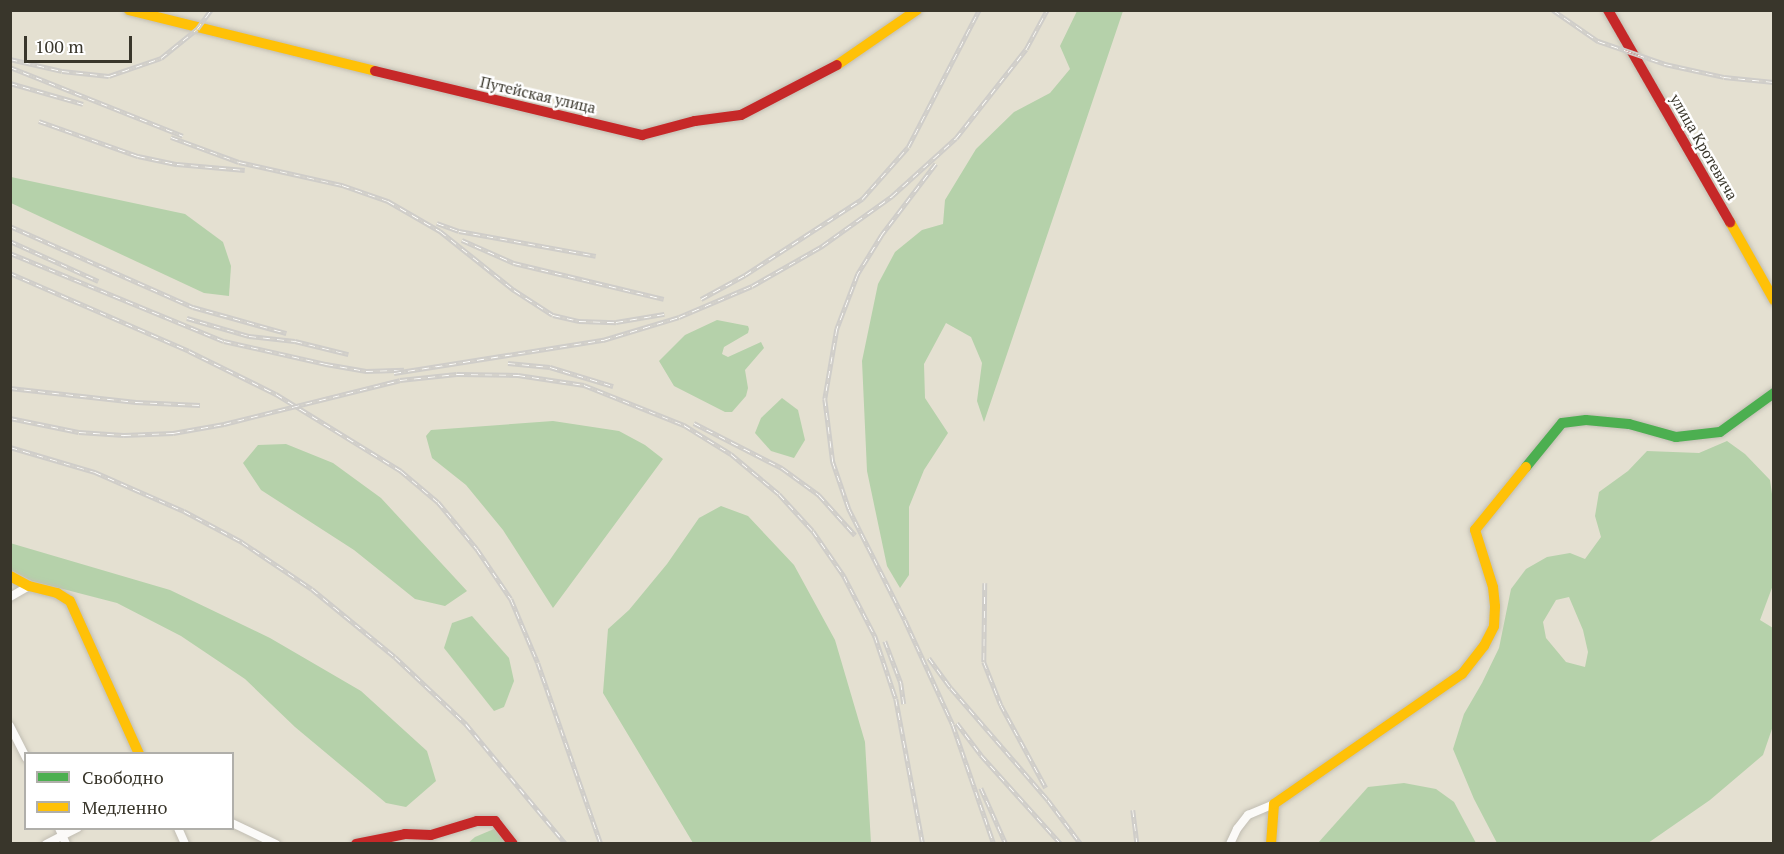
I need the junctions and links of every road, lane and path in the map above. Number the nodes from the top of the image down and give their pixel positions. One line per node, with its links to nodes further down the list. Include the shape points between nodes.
1 (129, 10): 2 (street, Путейская улица, via 642,135 695,121 741,115 844,62)
2 (917, 10)
3 (1608, 10): 4 (street, улица Кротевича)
4 (1773, 300)
5 (1773, 393): 12 (street, via 1720,432 1676,437 1629,424 1586,420 1562,423 1475,531 1495,606 1494,626 1478,654 1462,674)
6 (10, 576): 7 (street)
7 (29, 585): 8 (street); 10 (street, via 70,601)
8 (10, 597)
9 (10, 726): 11 (street)
10 (139, 752)
11 (24, 754)
12 (1274, 804): 19 (street, via 1248,815); 20 (street)
13 (234, 824): 16 (street)
14 (63, 836): 15 (street)
15 (46, 843)
16 (276, 843)
17 (356, 843): 18 (street, via 405,834 431,835 477,821 495,821)
18 (513, 843)
19 (1230, 843)
20 (1270, 843)

